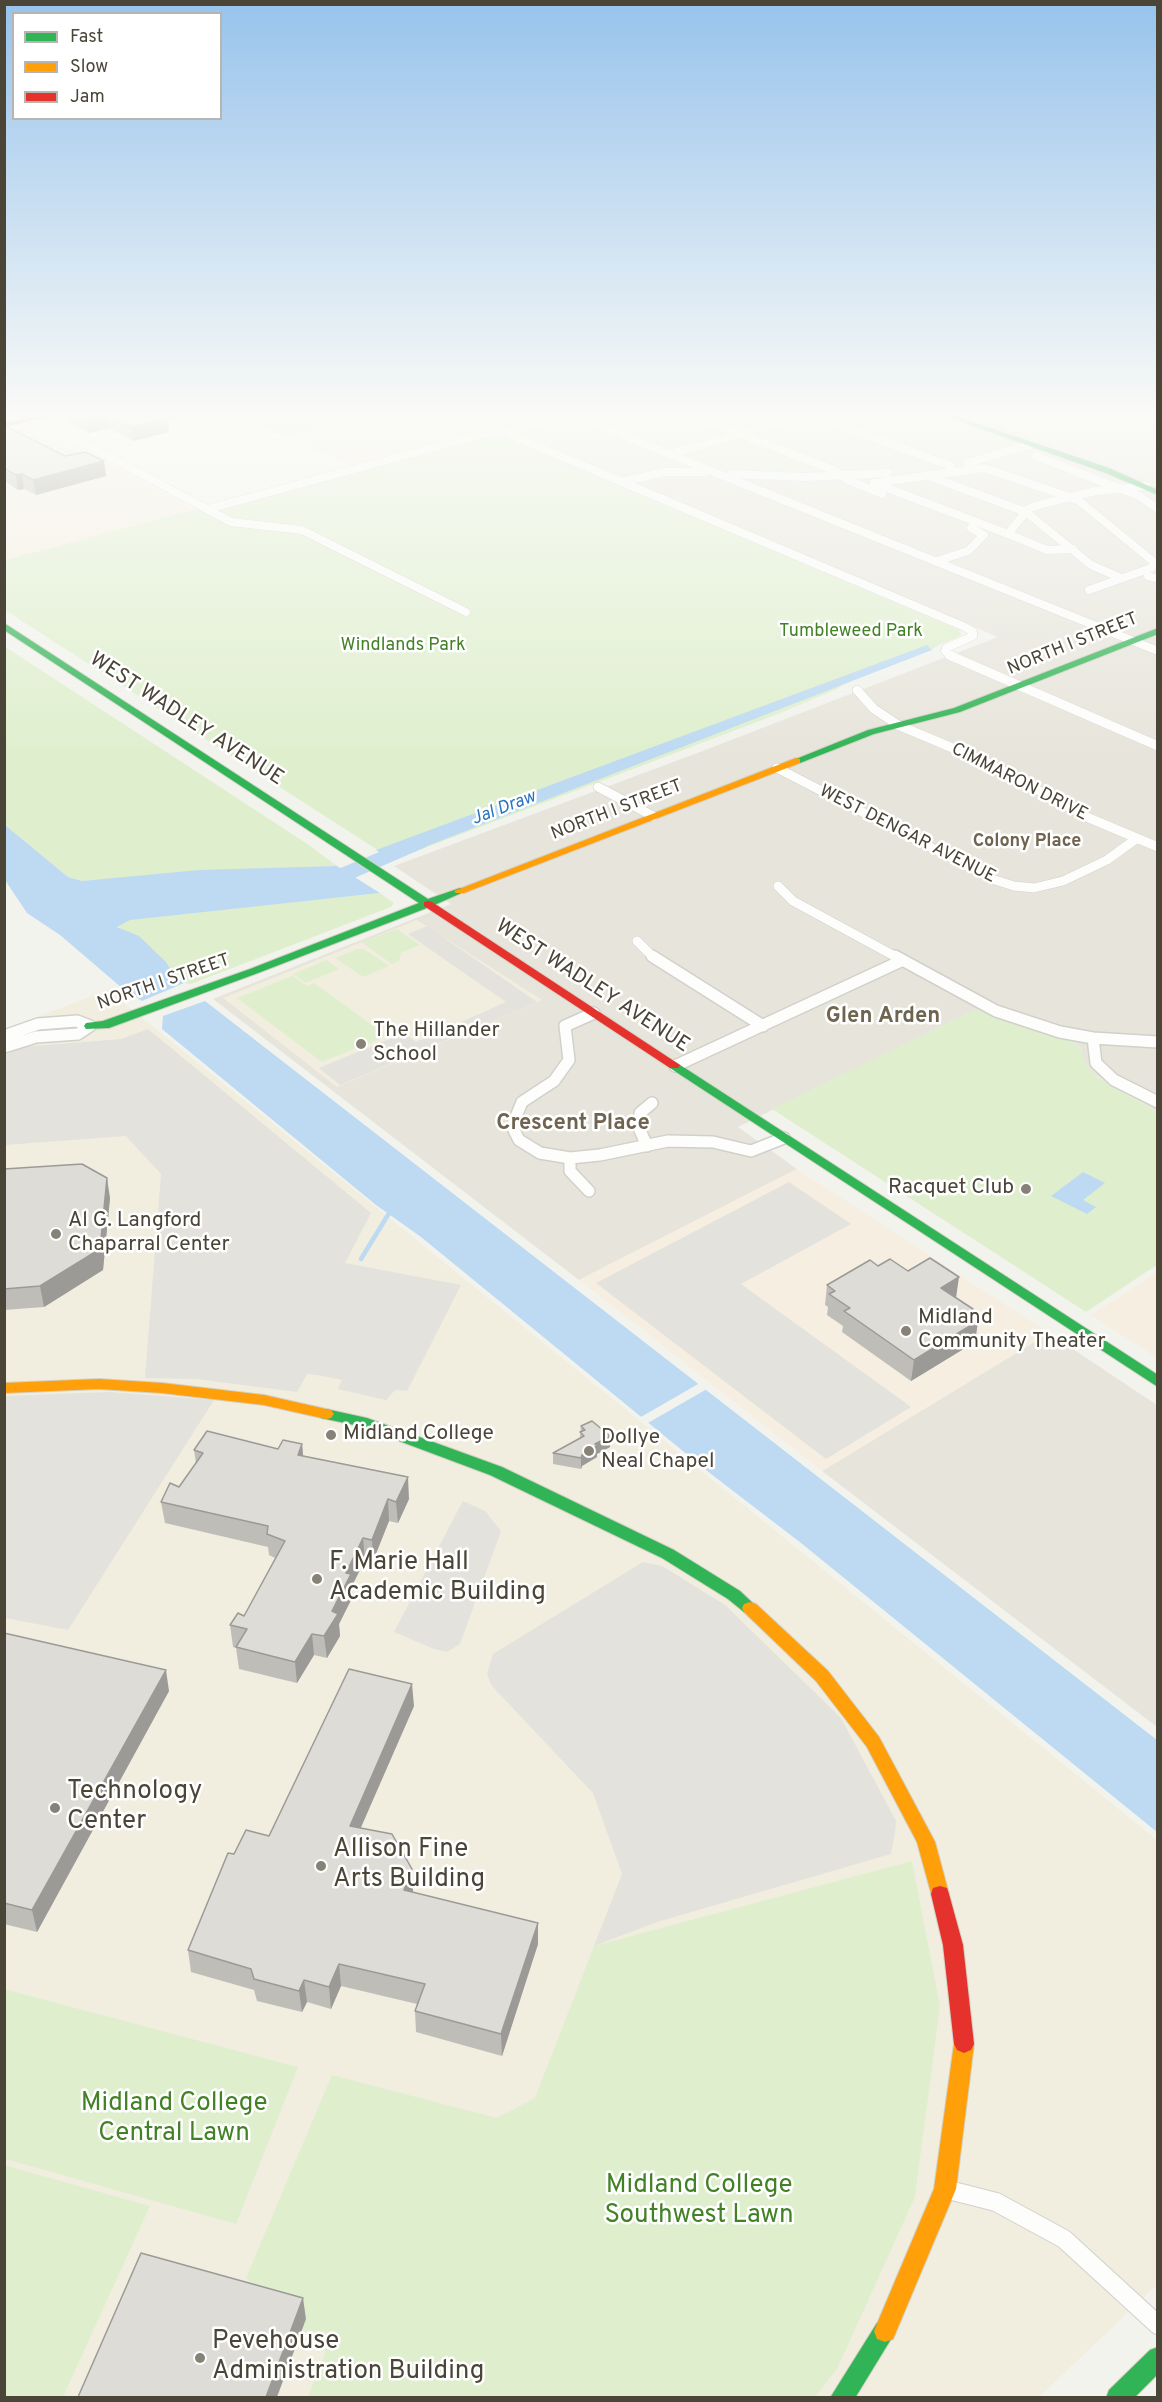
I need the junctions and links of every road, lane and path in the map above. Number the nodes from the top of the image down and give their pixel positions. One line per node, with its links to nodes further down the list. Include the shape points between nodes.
1 (285, 528): 16 (street, via 302,530)
2 (730, 528): 21 (street, via 970,630 973,636 949,646 946,653)
3 (854, 528): 11 (street)
4 (969, 528): 11 (street, via 984,534 968,551)
5 (992, 528): 9 (street)
6 (1013, 528): 9 (street)
7 (1046, 528): 10 (street)
8 (1112, 528): 13 (street, via 1155,563)
9 (1008, 534): 10 (street, via 1047,550)
10 (1073, 549): 13 (street, via 1091,565)
11 (936, 561): 19 (street)
12 (1148, 576): 14 (street)
13 (1121, 578): 15 (street)
14 (1158, 579)
15 (1089, 590)
16 (466, 612)
17 (4, 626): 31 (street, WEST WADLEY AVENUE)
18 (1158, 631): 19 (street, NORTH I STREET)
19 (1133, 641): 20 (street); 21 (street, NORTH I STREET)
20 (1158, 651)
21 (1020, 686): 23 (street, NORTH I STREET, via 945,715); 24 (street)
22 (857, 690): 23 (street, CIMMARON DRIVE, via 874,709)
23 (898, 725): 25 (street, NORTH I STREET); 28 (street, CIMMARON DRIVE, via 988,763 1081,814)
24 (1158, 746)
25 (777, 768): 27 (street, NORTH I STREET); 28 (street, WEST DENGAR AVENUE, via 992,879 1014,886 1034,888 1063,881 1107,860)
26 (598, 787): 27 (street)
27 (653, 816): 31 (street, NORTH I STREET)
28 (1136, 838): 29 (street, CIMMARON DRIVE)
29 (1158, 847)
30 (778, 886): 33 (street, via 793,901)
31 (427, 904): 34 (street, WEST WADLEY AVENUE); 35 (street, NORTH I STREET, via 105,1025)
32 (637, 941): 36 (street, via 653,957)
33 (901, 962): 36 (street); 38 (street, via 1019,1020)
34 (594, 1013): 41 (street, WEST WADLEY AVENUE); 46 (street, via 565,1026 570,1060 554,1082 522,1101 512,1126 519,1140 540,1153)
35 (90, 1026): 37 (street, via 77,1021 38,1024); 40 (street, via 78,1034 36,1037)
36 (763, 1026): 41 (street)
37 (4, 1036)
38 (1093, 1038): 39 (street); 42 (street, via 1095,1063 1114,1080)
39 (1158, 1042)
40 (4, 1047)
41 (675, 1066): 44 (street, WEST WADLEY AVENUE)
42 (1158, 1102)
43 (652, 1103): 45 (street, via 640,1113 639,1128)
44 (784, 1138): 45 (street, via 751,1151 713,1142); 48 (street, WEST WADLEY AVENUE)
45 (647, 1146): 46 (street)
46 (570, 1158): 47 (street, via 570,1171)
47 (589, 1191)
48 (1158, 1382)
49 (4, 1388): 50 (street, via 99,1384 162,1388 264,1400 362,1422 488,1468 571,1506 668,1554 763,1618 822,1676 873,1742 926,1842 953,1945 964,2047)
50 (945, 2189): 51 (street, via 996,2202 1064,2239); 53 (street, via 887,2328)
51 (1158, 2325)
52 (1158, 2358): 54 (street)
53 (842, 2397)
54 (1117, 2397)

